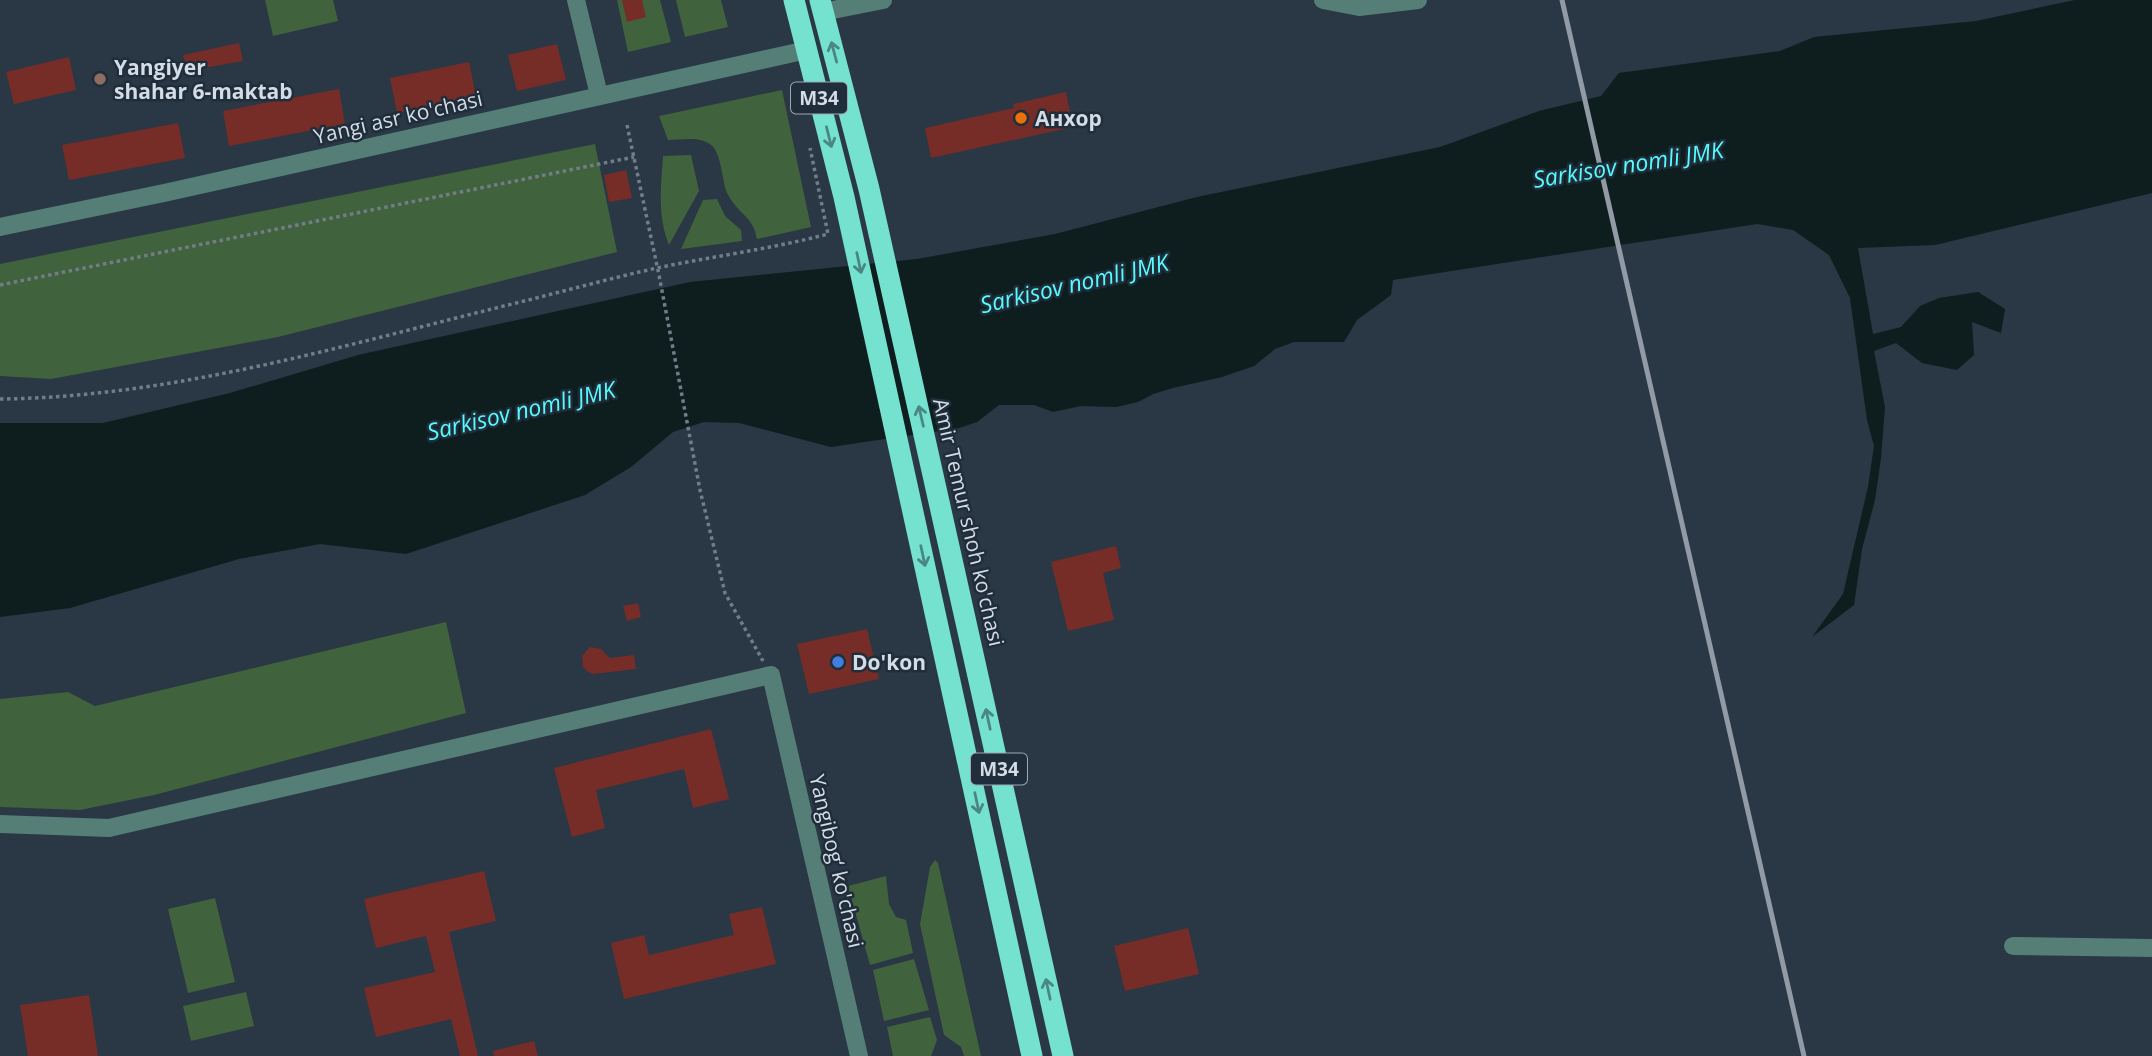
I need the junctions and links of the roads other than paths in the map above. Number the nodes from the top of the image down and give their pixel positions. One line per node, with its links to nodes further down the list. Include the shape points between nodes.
1 (576, 0): 8 (street)
2 (794, 0): 7 (highway, M34)
3 (883, 0): 6 (street)
4 (1323, 0): 5 (street, via 1359,7)
5 (1418, 0)
6 (822, 6): 15 (highway, Amir Temur shoh ko'chasi / M34, one-way to 6, via 869,189)
7 (807, 50): 8 (street, Yangi asr ko'chasi); 14 (highway, M34, one-way to 14, via 844,197)
8 (599, 96): 9 (street, Yangi asr ko'chasi)
9 (0, 227)
10 (0, 824): 13 (street, Yangibog‘ ko'chasi, via 108,828 771,675)
11 (2013, 946): 12 (street)
12 (2152, 948)
13 (859, 1056)
14 (1032, 1056)
15 (1063, 1056)

